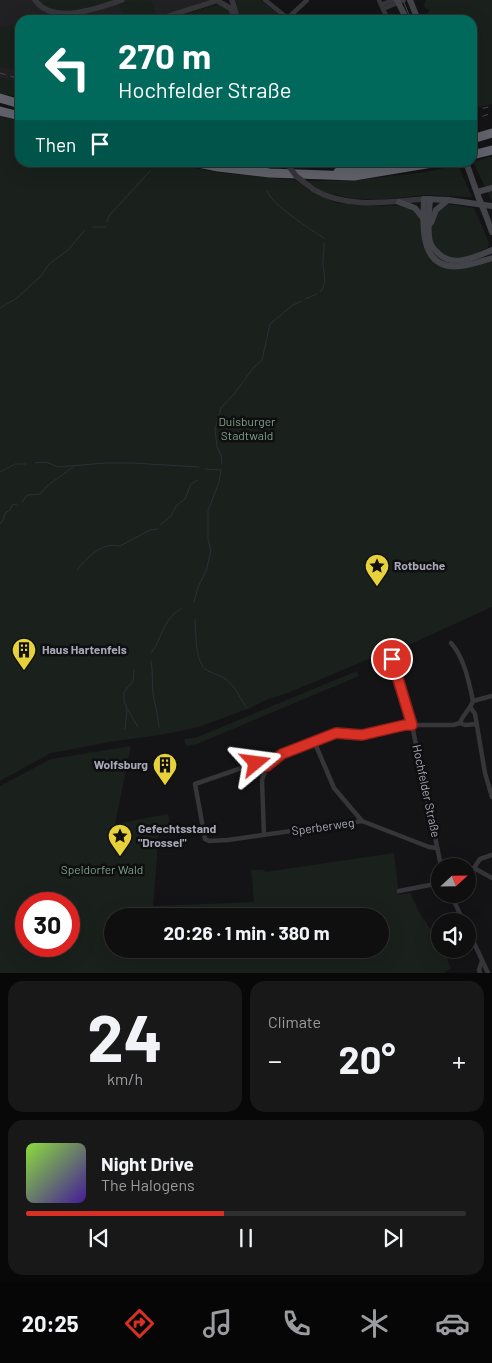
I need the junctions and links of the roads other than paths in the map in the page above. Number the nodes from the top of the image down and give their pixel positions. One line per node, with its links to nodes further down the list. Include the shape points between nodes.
1 (122, 0): 10 (street, via 88,11)
2 (219, 0): 11 (street); 12 (street)
3 (232, 0): 13 (street)
4 (265, 0): 14 (street)
5 (307, 0): 15 (street)
6 (410, 0): 17 (main road)
7 (398, 1): 9 (street); 16 (main road)
8 (36, 2): 10 (street, via 46,10)
9 (381, 5)
10 (67, 13)
11 (172, 15)
12 (234, 15)
13 (236, 15)
14 (284, 15)
15 (293, 15)
16 (405, 15)
17 (416, 15)
18 (0, 98): 19 (highway)
19 (15, 102)
20 (0, 111): 21 (highway)
21 (15, 115)
22 (492, 133): 23 (highway)
23 (477, 138)
24 (492, 138): 25 (highway)
25 (477, 142)
26 (492, 150): 27 (highway)
27 (477, 154)
28 (218, 167): 33 (highway)
29 (290, 167): 38 (street, bridge, via 296,176 325,196 345,201)
30 (361, 167): 33 (highway)
31 (408, 167): 33 (highway, via 354,176)
32 (468, 167): 35 (main road)
33 (324, 175)
34 (492, 188): 35 (main road)
35 (478, 194): 42 (main road, bridge)
36 (427, 199): 37 (main road); 38 (street); 40 (main road); 41 (main road)
37 (448, 200): 39 (main road); 41 (main road, via 436,210)
38 (399, 202): 40 (main road, via 415,208)
39 (492, 206)
40 (423, 218): 44 (main road, via 426,246 440,262 459,267)
41 (429, 229): 43 (main road, via 433,248 447,259 462,261)
42 (492, 232)
43 (492, 250)
44 (492, 258)
45 (452, 643): 48 (street, via 464,667)
46 (392, 659): 52 (street, Hochfelder Straße)
47 (492, 696): 48 (street)
48 (473, 701): 49 (street)
49 (471, 708): 50 (street); 51 (street)
50 (460, 723): 51 (street); 52 (street)
51 (477, 724): 55 (street)
52 (412, 725): 53 (street, via 362,735 336,733); 58 (street, Hochfelder Straße)
53 (314, 741): 54 (street, via 282,754); 56 (street, via 334,788)
54 (267, 766): 57 (street, via 262,780); 57 (street, Sperberweg, via 256,763 195,784 205,840)
55 (492, 796)
56 (362, 821): 57 (street, Sperberweg); 58 (street, Sperberweg)
57 (264, 835)
58 (437, 848): 60 (street, Hochfelder Straße)
59 (492, 855): 61 (street, via 480,859)
60 (439, 858)
61 (476, 865)
62 (476, 869): 63 (street)
63 (492, 878)
64 (431, 885): 65 (street)
65 (399, 891)
66 (476, 948): 67 (street)
67 (482, 961): 68 (street); 69 (street)
68 (480, 973)
69 (488, 973)

